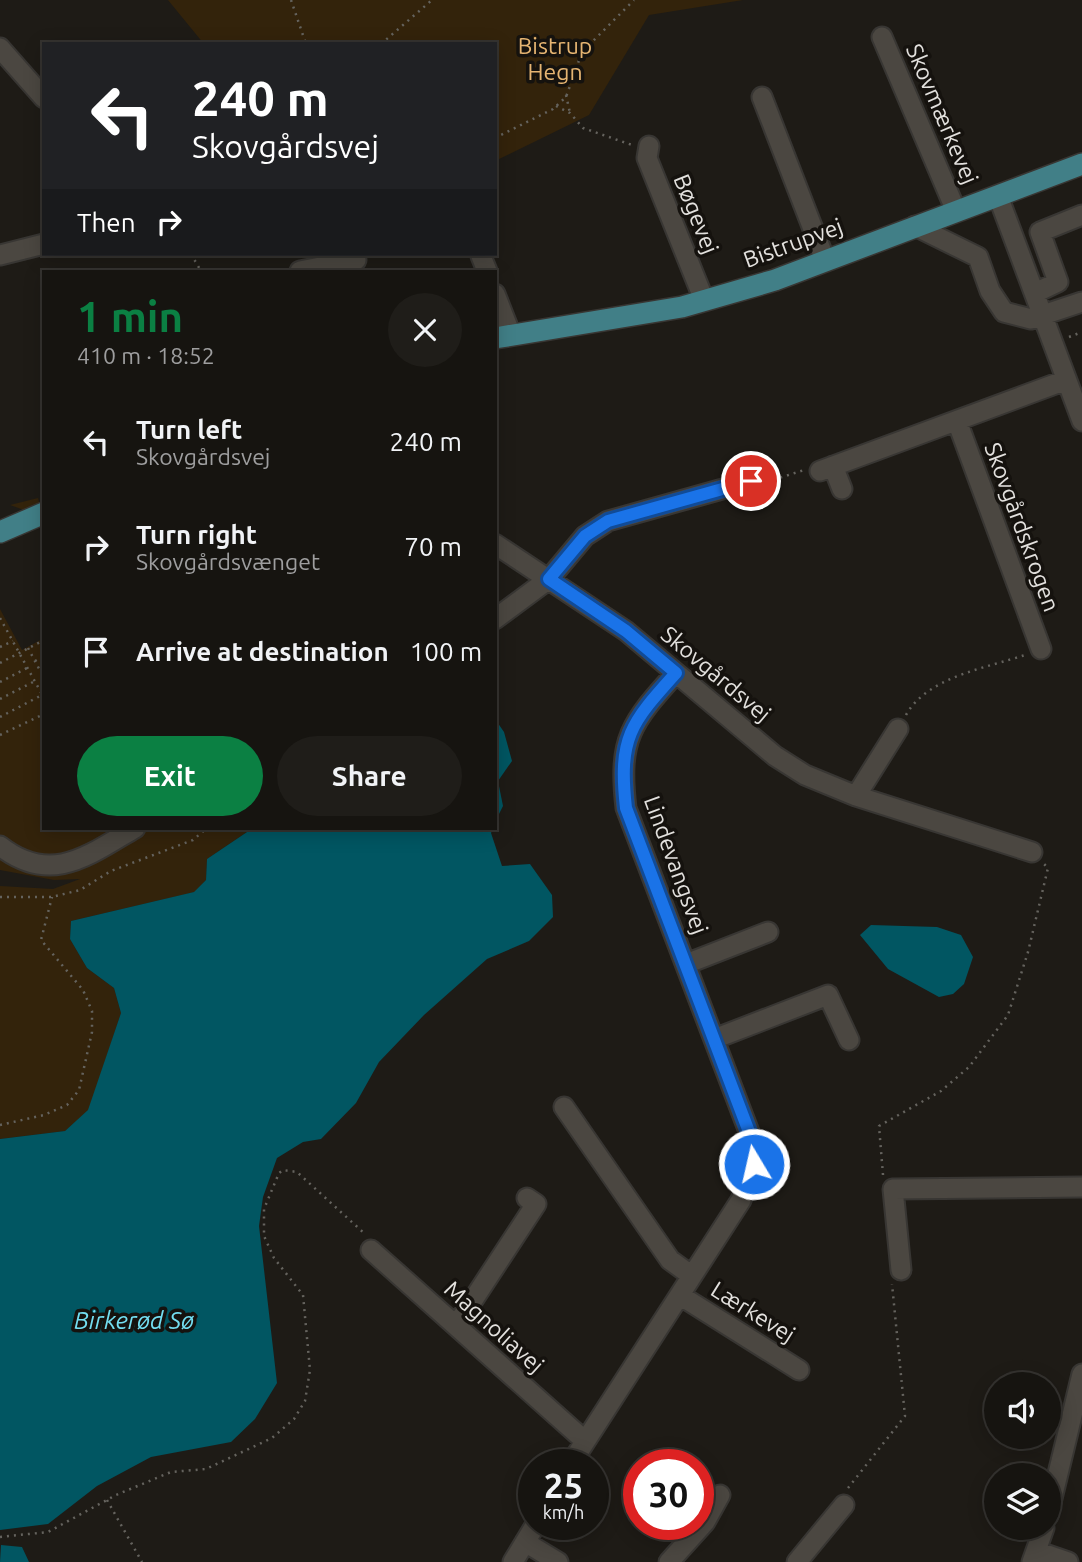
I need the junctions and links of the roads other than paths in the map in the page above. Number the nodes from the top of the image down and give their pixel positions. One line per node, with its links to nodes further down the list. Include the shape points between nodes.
1 (882, 37): 8 (street, Skovmærkevej)
2 (0, 48): 3 (street)
3 (42, 96)
4 (762, 97): 13 (street)
5 (649, 149): 17 (street, Bøgevej, via 647,158)
6 (1082, 164): 7 (main road, Bistrupvej)
7 (998, 196): 8 (main road, Bistrupvej); 16 (street)
8 (956, 211): 10 (main road, Bistrupvej)
9 (1082, 215): 16 (street, via 1040,232 1058,282)
10 (915, 226): 13 (main road, Bistrupvej); 20 (street, via 978,257 990,291 1004,312 1031,319)
11 (42, 244): 12 (street)
12 (0, 255)
13 (825, 260): 17 (main road, Bistrupvej)
14 (356, 262): 15 (street)
15 (306, 270)
16 (1035, 293): 20 (street)
17 (704, 300): 21 (main road, Bistrupvej)
18 (1082, 302): 20 (street)
19 (497, 305): 21 (street, Bistrupvej)
20 (1045, 317): 22 (street)
21 (503, 337)
22 (1066, 380): 23 (street, Skovgårdskrogen); 24 (street)
23 (957, 421): 26 (street, Skovgårdskrogen, via 827,468); 32 (street, Skovgårdskrogen)
24 (1082, 421)
25 (751, 481): 30 (street, via 608,521 585,536)
26 (842, 489)
27 (42, 514): 28 (main road)
28 (3, 528)
29 (497, 545): 30 (street, Skovgårdsvej)
30 (549, 579): 31 (street); 33 (street, Skovgårdsvej, via 626,631)
31 (497, 618)
32 (1041, 649)
33 (676, 673): 35 (street, Skovgårdsvej, via 775,755 805,775); 40 (street, Lindevangsvej, via 637,717 629,735 623,781 626,808)
34 (898, 729): 35 (street)
35 (856, 796): 38 (street, Skovgårdsvej)
36 (132, 830): 37 (street, via 77,862 54,866 28,861)
37 (0, 846)
38 (1032, 852)
39 (768, 932): 40 (street, Lindevangsvej)
40 (685, 964): 41 (street, Lindevangsvej)
41 (714, 1039): 42 (street, via 828,995); 48 (street, Lindevangsvej, via 754,1145 754,1164 741,1200)
42 (849, 1040)
43 (564, 1107): 48 (street, via 670,1260)
44 (1082, 1187): 47 (street, via 892,1189)
45 (527, 1198): 50 (street, via 536,1204)
46 (371, 1250): 50 (street, Magnoliavej)
47 (901, 1270)
48 (692, 1276): 49 (street, Lindevangsvej)
49 (681, 1296): 51 (street, Lærkevej); 54 (street, Lindevangsvej)
50 (457, 1326): 54 (street, Magnoliavej)
51 (799, 1370)
52 (1082, 1374): 53 (street)
53 (1077, 1419): 56 (street)
54 (584, 1440): 55 (street, Lindevangsvej)
55 (579, 1449)
56 (1061, 1472)
57 (720, 1495): 65 (street, via 705,1522)
58 (844, 1505): 62 (street)
59 (1040, 1540): 61 (street)
60 (525, 1542): 63 (street); 64 (street)
61 (1034, 1557): 66 (street)
62 (803, 1560)
63 (513, 1562)
64 (558, 1562)
65 (669, 1562)
66 (1068, 1562)

